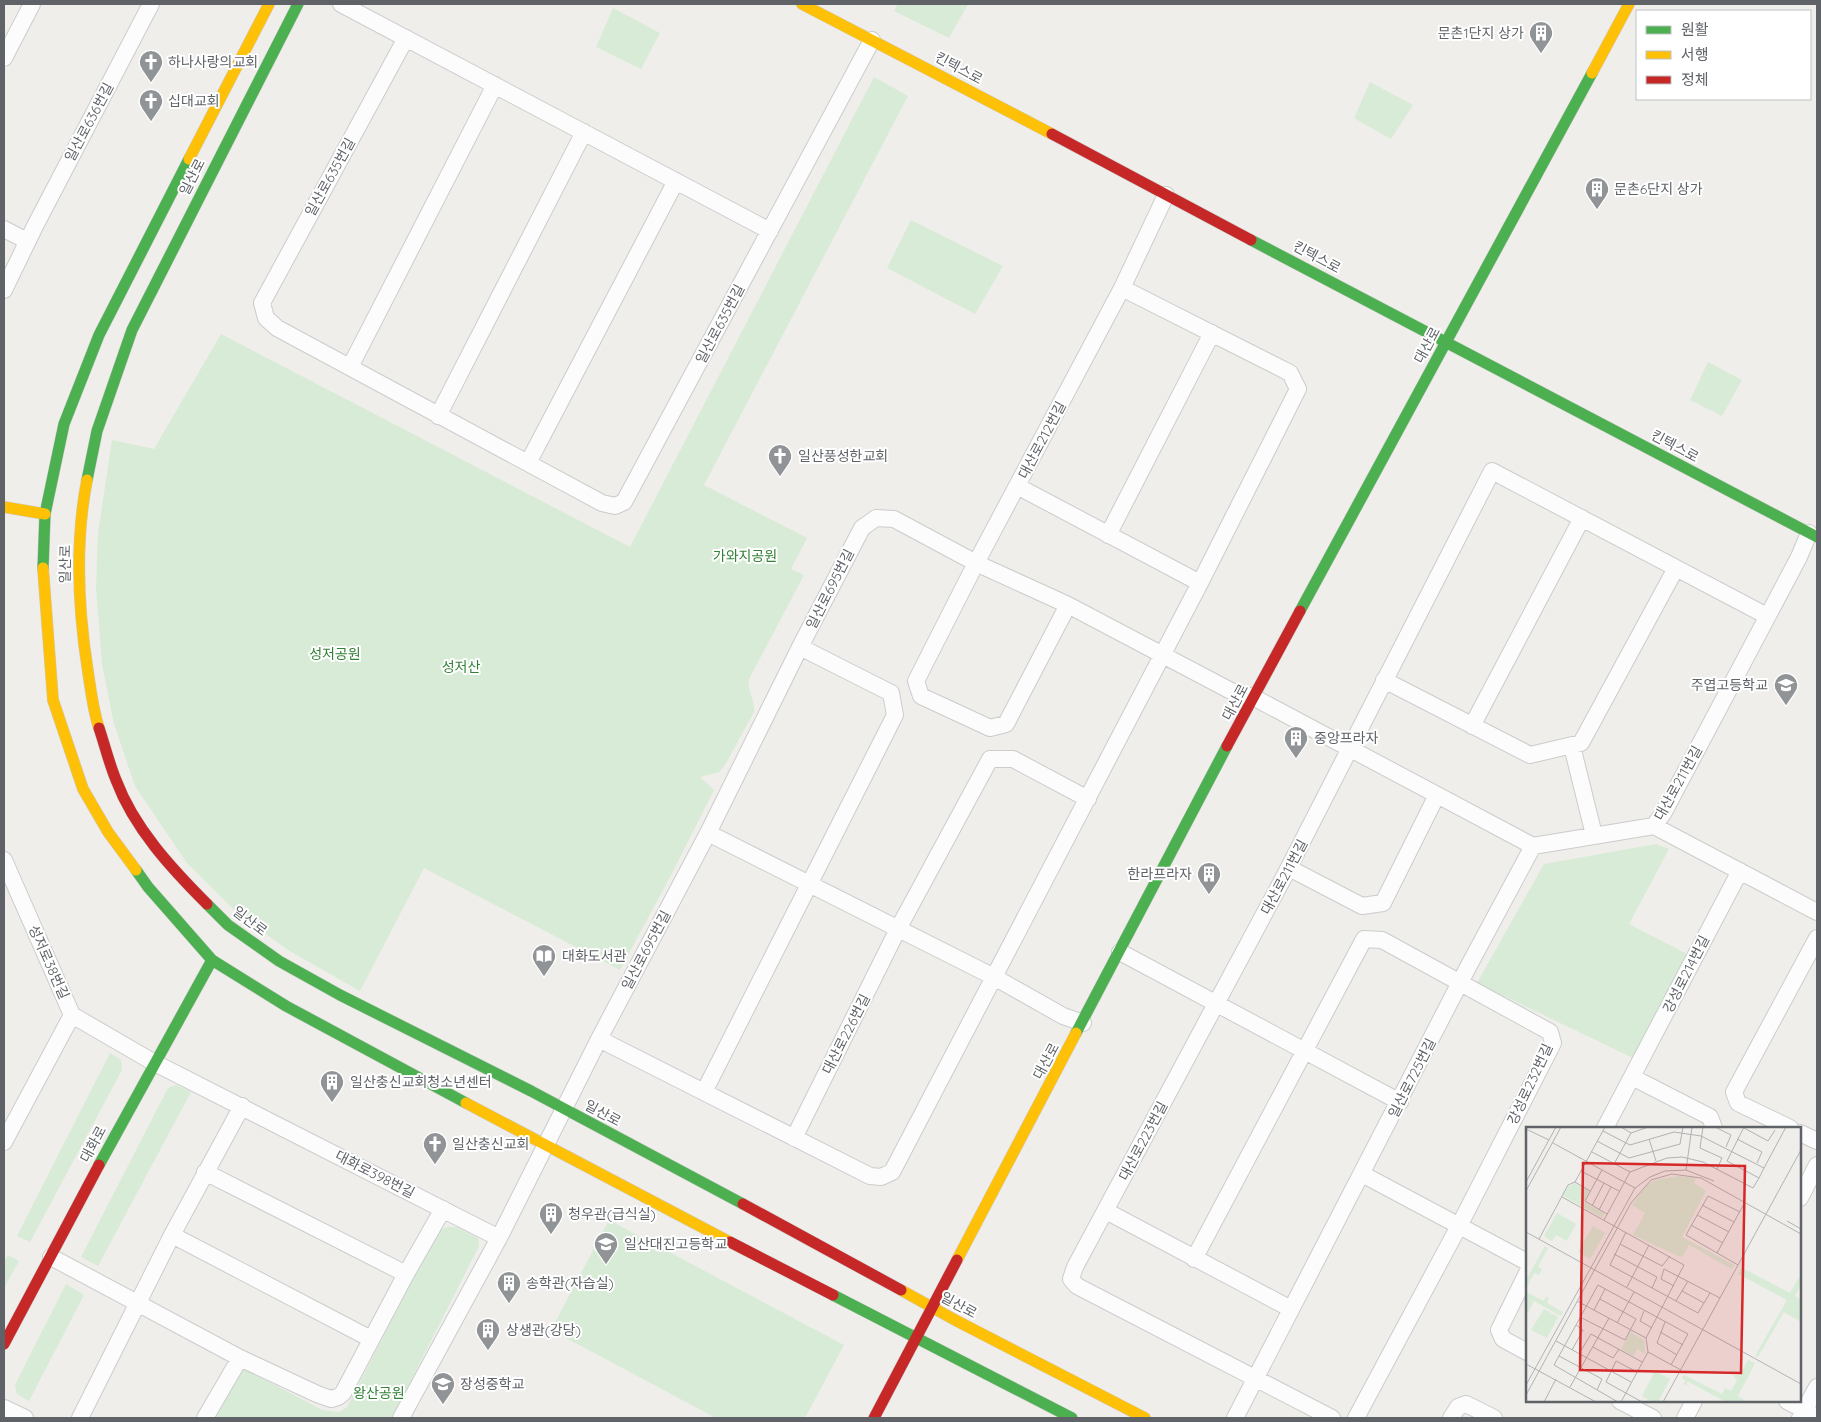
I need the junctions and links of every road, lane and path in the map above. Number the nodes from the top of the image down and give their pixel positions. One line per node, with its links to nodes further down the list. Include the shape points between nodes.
1 (32, 4): 10 (street)
2 (151, 4): 17 (street, 일산로636번길)
3 (268, 4): 27 (main road, 일산로, via 99,335 64,424)
4 (298, 4): 70 (main road, 일산로, via 132,330 97,431 85,492 79,555 82,636 94,713 116,781 137,822 178,875 228,925 279,961 340,995)
5 (341, 4): 8 (street)
6 (802, 4): 9 (main road, 킨텍스로)
7 (1629, 4): 21 (main road, 대산로)
8 (406, 38): 11 (street); 22 (street, 일산로635번길, via 262,303 266,318 277,328)
9 (872, 40): 14 (main road, 킨텍스로); 16 (street, 일산로635번길)
10 (4, 58)
11 (495, 85): 12 (street); 22 (street)
12 (584, 132): 13 (street); 23 (street)
13 (676, 181): 16 (street); 24 (street)
14 (1166, 195): 18 (street, 대산로212번길); 21 (main road, 킨텍스로)
15 (4, 229): 17 (street)
16 (770, 231): 24 (street, 일산로635번길, via 624,502 615,506 602,503)
17 (27, 241): 19 (street, 일산로636번길)
18 (1122, 288): 20 (street); 25 (street, 대산로212번길)
19 (4, 290)
20 (1212, 333): 29 (street); 33 (street, via 1290,373 1298,389)
21 (1446, 342): 30 (main road, 킨텍스로); 39 (main road, 대산로)
22 (350, 367): 23 (street)
23 (438, 416): 24 (street)
24 (528, 463)
25 (1017, 486): 29 (street); 31 (street, 대산로212번길)
26 (4, 507): 27 (main road)
27 (45, 514): 57 (main road, 일산로, via 42,557 53,700 83,789 108,832 143,879)
28 (1582, 518): 32 (street, 대산로211번길); 38 (street, 대산로211번길, via 1492,471); 40 (street)
29 (1108, 535): 33 (street)
30 (1813, 535): 35 (street, 대산로211번길)
31 (976, 564): 34 (street, 일산로695번길); 34 (street, 대산로212번길, via 916,681 921,696 990,728 1006,724); 36 (street, 일산로695번길, via 894,519 876,518 862,528)
32 (1676, 568): 35 (street, 대산로211번길); 41 (street, via 1581,743)
33 (1200, 583): 37 (street)
34 (1068, 606): 37 (street, 일산로695번길)
35 (1767, 616): 45 (street, 대산로211번길)
36 (800, 647): 46 (street, 일산로695번길); 52 (street, via 891,693 895,715)
37 (1162, 655): 39 (street, 일산로695번길, via 1231,691); 43 (street)
38 (1384, 680): 40 (street); 42 (street, 대산로211번길)
39 (1253, 697): 42 (street); 56 (main road, 대산로)
40 (1472, 726): 41 (street, via 1530,755)
41 (1572, 746): 47 (street)
42 (1350, 749): 44 (street); 50 (street, 대산로211번길)
43 (1090, 795): 54 (street, 대산로226번길, via 1013,759 990,759); 58 (street)
44 (1437, 795): 48 (street); 50 (street, via 1383,903 1362,906)
45 (1654, 826): 47 (street, 대산로211번길); 51 (street)
46 (708, 833): 52 (street); 63 (street, 일산로695번길)
47 (1594, 835): 48 (street, 대산로211번길)
48 (1533, 846): 59 (street, 일산로725번길)
49 (4, 860): 61 (street, 성저로38번길)
50 (1289, 868): 60 (street, 대산로211번길)
51 (1740, 871): 53 (street); 66 (street, 강성로214번길)
52 (808, 884): 54 (street); 67 (street)
53 (1817, 912)
54 (898, 929): 58 (street); 75 (street, 대산로226번길)
55 (1817, 938): 73 (street, via 1734,1092 1738,1104)
56 (1120, 952): 60 (street); 62 (main road, 대산로)
57 (212, 960): 65 (main road, 대화로); 78 (main road, 일산로, via 286,1006)
58 (994, 977): 62 (street, via 1063,1016); 75 (street, via 892,1172 881,1177 870,1176)
59 (1461, 983): 64 (street, via 1382,940 1364,939); 68 (street, 일산로725번길); 85 (street, 강성로232번길, via 1550,1032 1552,1043)
60 (1216, 1004): 64 (street); 84 (street, 대산로223번길)
61 (72, 1015): 65 (street, 대화로398번길); 77 (street, 성저로38번길)
62 (1083, 1023): 94 (main road, 대산로)
63 (599, 1039): 67 (street); 70 (street, 일산로695번길)
64 (1304, 1050): 68 (street); 89 (street)
65 (153, 1062): 69 (street, 대화로398번길); 88 (main road, 대화로)
66 (1632, 1077): 71 (street); 72 (street, via 1710,1118)
67 (704, 1092): 75 (street)
68 (1400, 1102): 81 (street, 일산로725번길)
69 (242, 1106): 80 (street); 83 (street, 대화로398번길)
70 (564, 1109): 78 (street, 일산로695번길); 94 (main road, 일산로)
71 (1606, 1127)
72 (1714, 1127)
73 (1788, 1127)
74 (1801, 1133): 76 (street)
75 (794, 1138)
76 (1817, 1141)
77 (4, 1142)
78 (546, 1145): 87 (street, 일산로695번길); 97 (main road, 일산로)
79 (1817, 1165): 82 (street)
80 (205, 1172): 86 (street); 91 (street)
81 (1362, 1174): 85 (street); 95 (street, 일산로725번길)
82 (1801, 1196)
83 (443, 1209): 87 (street, 대화로398번길); 91 (street)
84 (1106, 1212): 89 (street); 101 (street, 대산로223번길, via 1075,1267 1071,1279 1077,1286)
85 (1459, 1226): 90 (street); 117 (street, 강성로232번길)
86 (172, 1235): 93 (street); 96 (street)
87 (499, 1238): 111 (street, 일산로695번길)
88 (51, 1257): 93 (street); 98 (main road, 대화로)
89 (1194, 1259): 95 (street)
90 (1526, 1261)
91 (406, 1274): 96 (street)
92 (1526, 1275): 99 (street, via 1499,1330 1503,1339)
93 (139, 1304): 100 (street); 109 (street)
94 (933, 1308): 97 (main road, 대산로); 114 (main road, 일산로)
95 (1291, 1309): 101 (street, 일산로725번길)
96 (372, 1338): 100 (street, via 343,1393 331,1399)
97 (917, 1339): 112 (main road, 대산로); 113 (main road, 일산로)
98 (4, 1344)
99 (1526, 1351)
100 (240, 1358): 110 (street)
101 (1256, 1379): 115 (street, 일산로725번길); 116 (street)
102 (1817, 1386): 107 (street)
103 (1622, 1402): 120 (street)
104 (1693, 1402): 121 (street)
105 (1788, 1402): 107 (street)
106 (4, 1408): 108 (street)
107 (1807, 1415)
108 (25, 1418)
109 (80, 1418)
110 (205, 1418)
111 (401, 1418)
112 (874, 1418)
113 (1072, 1418)
114 (1145, 1418)
115 (1235, 1418)
116 (1332, 1418)
117 (1356, 1418)
118 (1451, 1418): 119 (street, via 1458,1407 1466,1404)
119 (1494, 1418)
120 (1653, 1418)
121 (1685, 1418)

